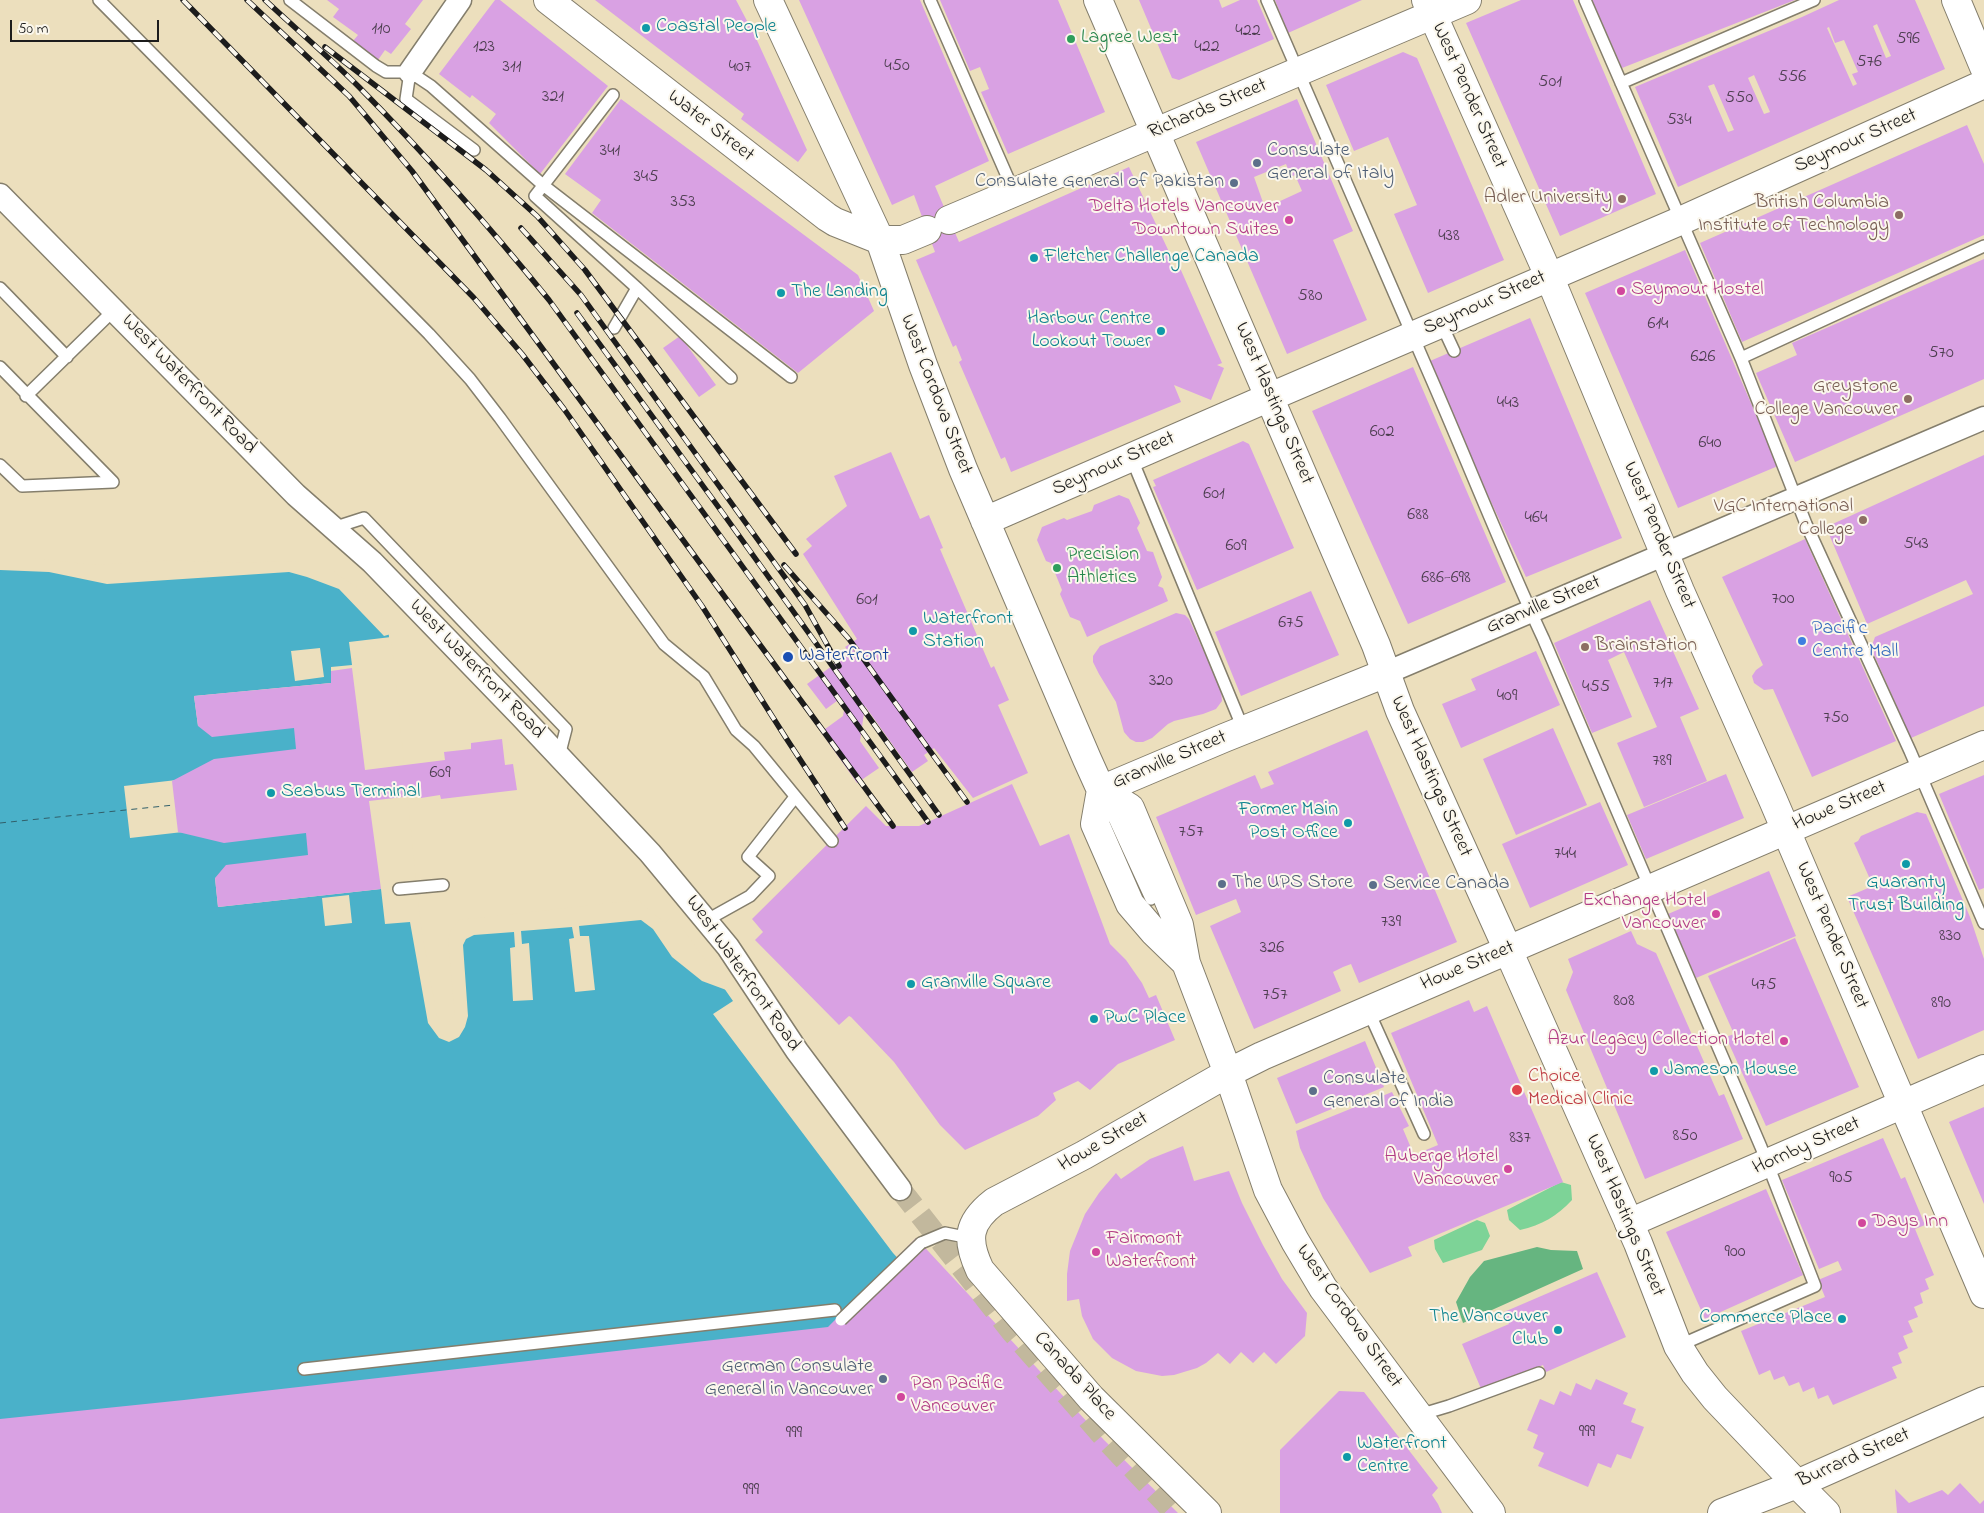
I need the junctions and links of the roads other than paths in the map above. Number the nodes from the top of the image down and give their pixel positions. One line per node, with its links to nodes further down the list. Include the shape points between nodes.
1 (99, 0): 55 (lane, via 470,379 664,644 704,677 736,730 754,746)
2 (290, 0): 15 (lane, via 376,66 386,72)
3 (460, 0): 15 (street)
4 (548, 0): 26 (main road, Water Street, via 827,217)
5 (768, 0): 26 (main road, West Cordova Street)
6 (930, 0): 23 (lane)
7 (1098, 0): 20 (main road, West Hastings Street)
8 (1267, 0): 16 (lane)
9 (1467, 0): 13 (main road, Richards Street)
10 (1585, 0): 17 (lane)
11 (1814, 0): 17 (lane)
12 (1956, 0): 14 (main road)
13 (1429, 8): 16 (main road, Richards Street); 28 (main road, West Pender Street)
14 (1984, 67)
15 (410, 72): 21 (lane, via 406,99); 22 (lane, via 446,99)
16 (1298, 72): 20 (main road, Richards Street); 34 (lane)
17 (1621, 83): 25 (lane)
18 (1984, 84): 25 (main road, Seymour Street)
19 (613, 95): 22 (lane)
20 (1156, 133): 23 (main road, Richards Street); 42 (main road, West Hastings Street)
21 (474, 150)
22 (543, 185): 30 (lane, via 535,196); 39 (lane)
23 (1014, 192): 26 (main road, Richards Street, via 903,240)
24 (0, 194): 31 (street, West Waterfront Road)
25 (1680, 221): 28 (main road, Seymour Street); 37 (lane)
26 (880, 240): 47 (main road, West Cordova Street, via 926,373)
27 (1984, 246): 37 (lane)
28 (1549, 276): 32 (main road, Seymour Street); 48 (main road, West Pender Street)
29 (0, 288): 36 (lane)
30 (637, 288): 33 (lane); 40 (lane)
31 (114, 310): 36 (lane); 63 (street, West Waterfront Road, via 296,495 372,562 650,853)
32 (1441, 323): 34 (main road, Seymour Street); 35 (lane)
33 (614, 328)
34 (1413, 335): 42 (main road, Seymour Street); 49 (lane)
35 (1454, 351)
36 (67, 357): 41 (lane)
37 (1741, 358): 46 (lane)
38 (0, 367): 41 (lane)
39 (792, 377)
40 (731, 378)
41 (26, 396): 45 (lane, via 113,482 22,486)
42 (1270, 397): 44 (main road, Seymour Street); 50 (main road, West Hastings Street)
43 (1984, 418): 46 (street, Granville Street)
44 (1131, 457): 47 (main road, Seymour Street); 51 (lane)
45 (0, 465)
46 (1796, 498): 48 (street, Granville Street); 53 (lane)
47 (985, 521): 54 (main road, West Cordova Street)
48 (1664, 553): 49 (street, Granville Street); 56 (main road, West Pender Street)
49 (1531, 612): 50 (street, Granville Street); 60 (lane)
50 (1386, 673): 51 (main road, Granville Street); 65 (main road, West Hastings Street, via 1400,711)
51 (1244, 731): 54 (main road, Granville Street)
52 (1984, 745): 53 (main road, Howe Street)
53 (1919, 773): 56 (main road, Howe Street); 62 (lane)
54 (1102, 790): 61 (lane); 66 (main road, West Cordova Street, via 1130,808 1179,925); 66 (main road, West Cordova Street, via 1095,824 1130,904)
55 (795, 796): 57 (lane); 63 (lane, via 748,857 769,876 750,896)
56 (1786, 830): 60 (main road, Howe Street); 70 (main road, West Pender Street)
57 (832, 840)
58 (443, 885): 59 (lane)
59 (399, 889)
60 (1650, 889): 65 (main road, Howe Street); 72 (lane)
61 (1150, 899)
62 (1981, 905): 64 (lane)
63 (707, 920): 73 (street, West Waterfront Road, via 796,1051)
64 (1984, 922)
65 (1508, 950): 67 (main road, Howe Street); 74 (main road, West Hastings Street)
66 (1186, 963): 69 (main road, West Cordova Street)
67 (1368, 1010): 69 (main road, Howe Street); 71 (lane)
68 (1984, 1069): 70 (main road, Hornby Street)
69 (1228, 1073): 75 (main road, Howe Street, via 994,1202 980,1212); 81 (main road, West Cordova Street, via 1268,1190 1294,1241 1323,1288)
70 (1903, 1105): 72 (main road, Hornby Street); 76 (main road, West Pender Street)
71 (1424, 1134)
72 (1768, 1164): 74 (main road, Hornby Street); 77 (lane, via 1815,1286)
73 (900, 1189)
74 (1629, 1223): 77 (main road, West Hastings Street)
75 (972, 1232): 78 (lane, bridge, via 945,1233 921,1243 838,1315); 83 (main road, Canada Place, via 973,1255 980,1270 1060,1364)
76 (1984, 1294)
77 (1678, 1346): 82 (main road, West Hastings Street, via 1694,1373 1715,1398)
78 (304, 1369)
79 (1539, 1373): 81 (lane)
80 (1984, 1401): 82 (main road, Burrard Street)
81 (1417, 1415): 84 (main road, West Cordova Street)
82 (1797, 1484): 85 (main road, Burrard Street); 86 (main road, West Hastings Street)
83 (1207, 1513)
84 (1491, 1513)
85 (1722, 1513)
86 (1826, 1513)

